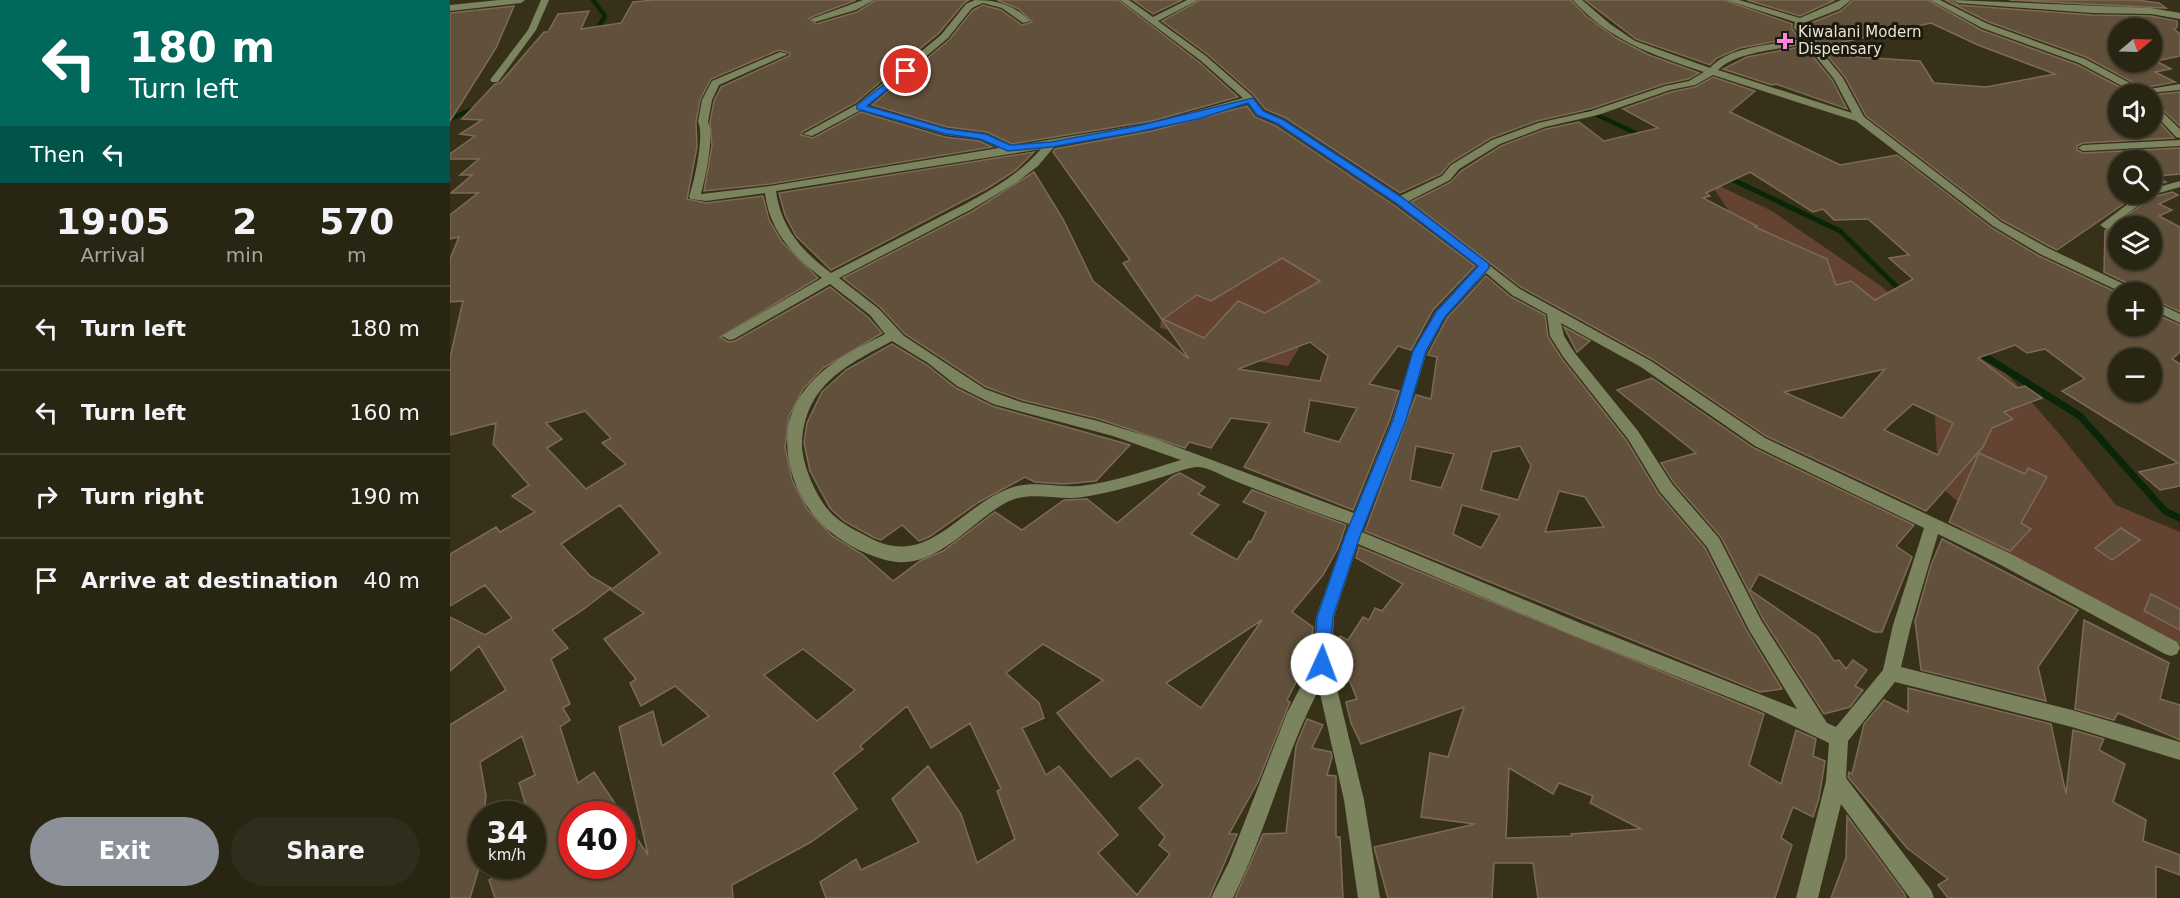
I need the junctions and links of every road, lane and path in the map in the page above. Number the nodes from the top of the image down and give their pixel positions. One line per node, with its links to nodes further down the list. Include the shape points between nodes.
1 (521, 0): 12 (street)
2 (544, 0): 21 (street, via 532,30)
3 (870, 0): 14 (street)
4 (982, 0): 16 (street, via 1005,6); 26 (street, via 969,6 945,36)
5 (1124, 0): 15 (street)
6 (1194, 0): 15 (street)
7 (1577, 0): 20 (street, via 1632,43)
8 (1730, 0): 17 (street)
9 (1847, 0): 17 (street)
10 (1934, 0): 22 (street, via 1984,26 2075,58)
11 (1958, 0): 13 (street)
12 (450, 8)
13 (2180, 16)
14 (815, 19)
15 (1154, 20): 25 (street)
16 (1026, 21)
17 (1800, 21): 18 (street, via 1798,28)
18 (1807, 41): 20 (street, via 1737,55 1722,60); 28 (street, via 1838,78)
19 (783, 54): 36 (street, via 722,78 711,87 703,122 704,167 695,197)
20 (1712, 71): 28 (street); 38 (street, via 1692,83 1496,142 1446,178)
21 (495, 80)
22 (2124, 84)
23 (2180, 87): 24 (street)
24 (2162, 90)
25 (1250, 99): 32 (street, via 1194,117); 38 (street, via 1260,113 1281,122)
26 (860, 107): 29 (street); 33 (street, via 946,132 982,136)
27 (2162, 116): 30 (street)
28 (1860, 119): 43 (street, via 1997,224)
29 (808, 134)
30 (2180, 135)
31 (2180, 143): 34 (street)
32 (1051, 144): 33 (street); 42 (street, via 1014,180)
33 (1008, 148): 36 (street)
34 (2083, 148)
35 (2180, 184): 37 (street)
36 (770, 189): 42 (street, via 772,208 786,234 806,260)
37 (2162, 189)
38 (1399, 201): 41 (street)
39 (2134, 204): 40 (street)
40 (2106, 225)
41 (1485, 266): 45 (street, via 1516,292); 51 (street, via 1440,315 1420,351 1400,420)
42 (832, 277): 47 (street, via 877,314); 48 (street)
43 (2109, 282)
44 (2162, 310): 46 (street)
45 (1553, 314): 50 (street, via 1646,364 1760,442); 55 (street, via 1557,336 1569,355 1633,435 1666,488 1713,543 1755,625)
46 (2180, 319)
47 (893, 335): 49 (street, via 933,359 962,383 1006,402 1117,432); 49 (street, via 834,367 806,393 794,435 794,453 816,509 830,524 881,551 912,554 1017,492 1080,491)
48 (729, 336)
49 (1198, 461): 51 (street)
50 (1933, 525): 52 (street, via 2017,565); 54 (street)
51 (1356, 528): 53 (street, via 1325,617); 55 (street)
52 (2170, 648)
53 (1322, 664): 59 (street, via 1296,713 1238,868); 60 (street, via 1354,800)
54 (1891, 673): 56 (street); 57 (street, via 2015,702)
55 (1819, 727): 56 (street)
56 (1839, 738): 58 (street)
57 (2180, 751)
58 (1836, 781): 61 (street); 62 (street)
59 (1222, 898)
60 (1369, 898)
61 (1807, 898)
62 (1923, 898)

